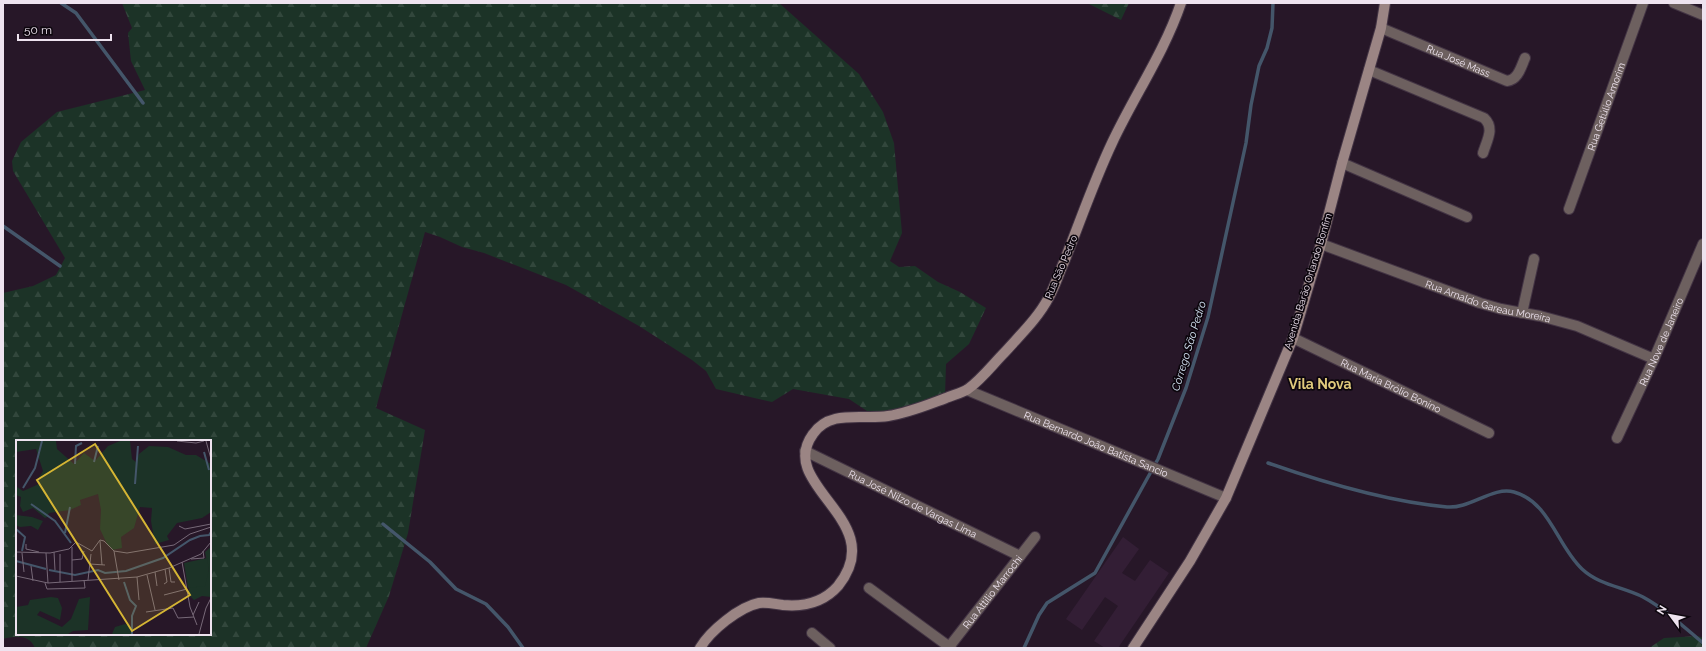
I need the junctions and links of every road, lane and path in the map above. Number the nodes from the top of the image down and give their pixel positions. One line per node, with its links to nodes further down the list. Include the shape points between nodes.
1 (1181, 3): 19 (street, Rua São Pedro, via 1157,60 1111,146 1050,296 1034,319)
2 (1385, 3): 6 (street, Avenida Barão Orlando Bonfim)
3 (1643, 3): 11 (street, Rua Getúlio Amorim)
4 (1674, 3): 5 (street)
5 (1703, 15)
6 (1381, 28): 7 (street, Rua José Mass, via 1507,81 1516,77); 8 (street, Avenida Barão Orlando Bonfim)
7 (1526, 58)
8 (1369, 70): 9 (street, via 1484,118 1491,130); 10 (street, Avenida Barão Orlando Bonfim)
9 (1483, 153)
10 (1342, 162): 12 (street); 13 (street, Avenida Barão Orlando Bonfim)
11 (1569, 209)
12 (1467, 216)
13 (1322, 244): 16 (street, Rua Arnaldo Gareau Moreira, via 1480,303); 17 (street, Avenida Barão Orlando Bonfim)
14 (1703, 244): 18 (street, Rua Nove de Janeiro)
15 (1534, 259): 16 (street)
16 (1522, 313): 18 (street, Rua Arnaldo Gareau Moreira, via 1577,326)
17 (1293, 338): 20 (street, Rua Maria Brólio Bonino); 23 (street, Avenida Barão Orlando Bonfim)
18 (1654, 359): 21 (street, Rua Nove de Janeiro)
19 (967, 390): 22 (street, Rua São Pedro, via 913,410 887,416 835,418 815,430); 23 (street, Rua Bernardo João Batista Sancio)
20 (1489, 433)
21 (1617, 438)
22 (805, 451): 25 (street, Rua José Nilzo de Vargas Lima); 28 (street, via 807,469 842,521 852,542 853,553 844,576 828,594 808,605 799,607 758,603 748,607 711,634)
23 (1226, 498): 31 (street, Avenida Barão Orlando Bonfim, via 1190,561)
24 (1035, 538): 25 (street, Rua Attilio Marrochi)
25 (1020, 556): 30 (street, Rua Attilio Marrochi)
26 (869, 588): 30 (street)
27 (812, 633): 29 (street)
28 (700, 648)
29 (830, 648)
30 (950, 648)
31 (1133, 648)

